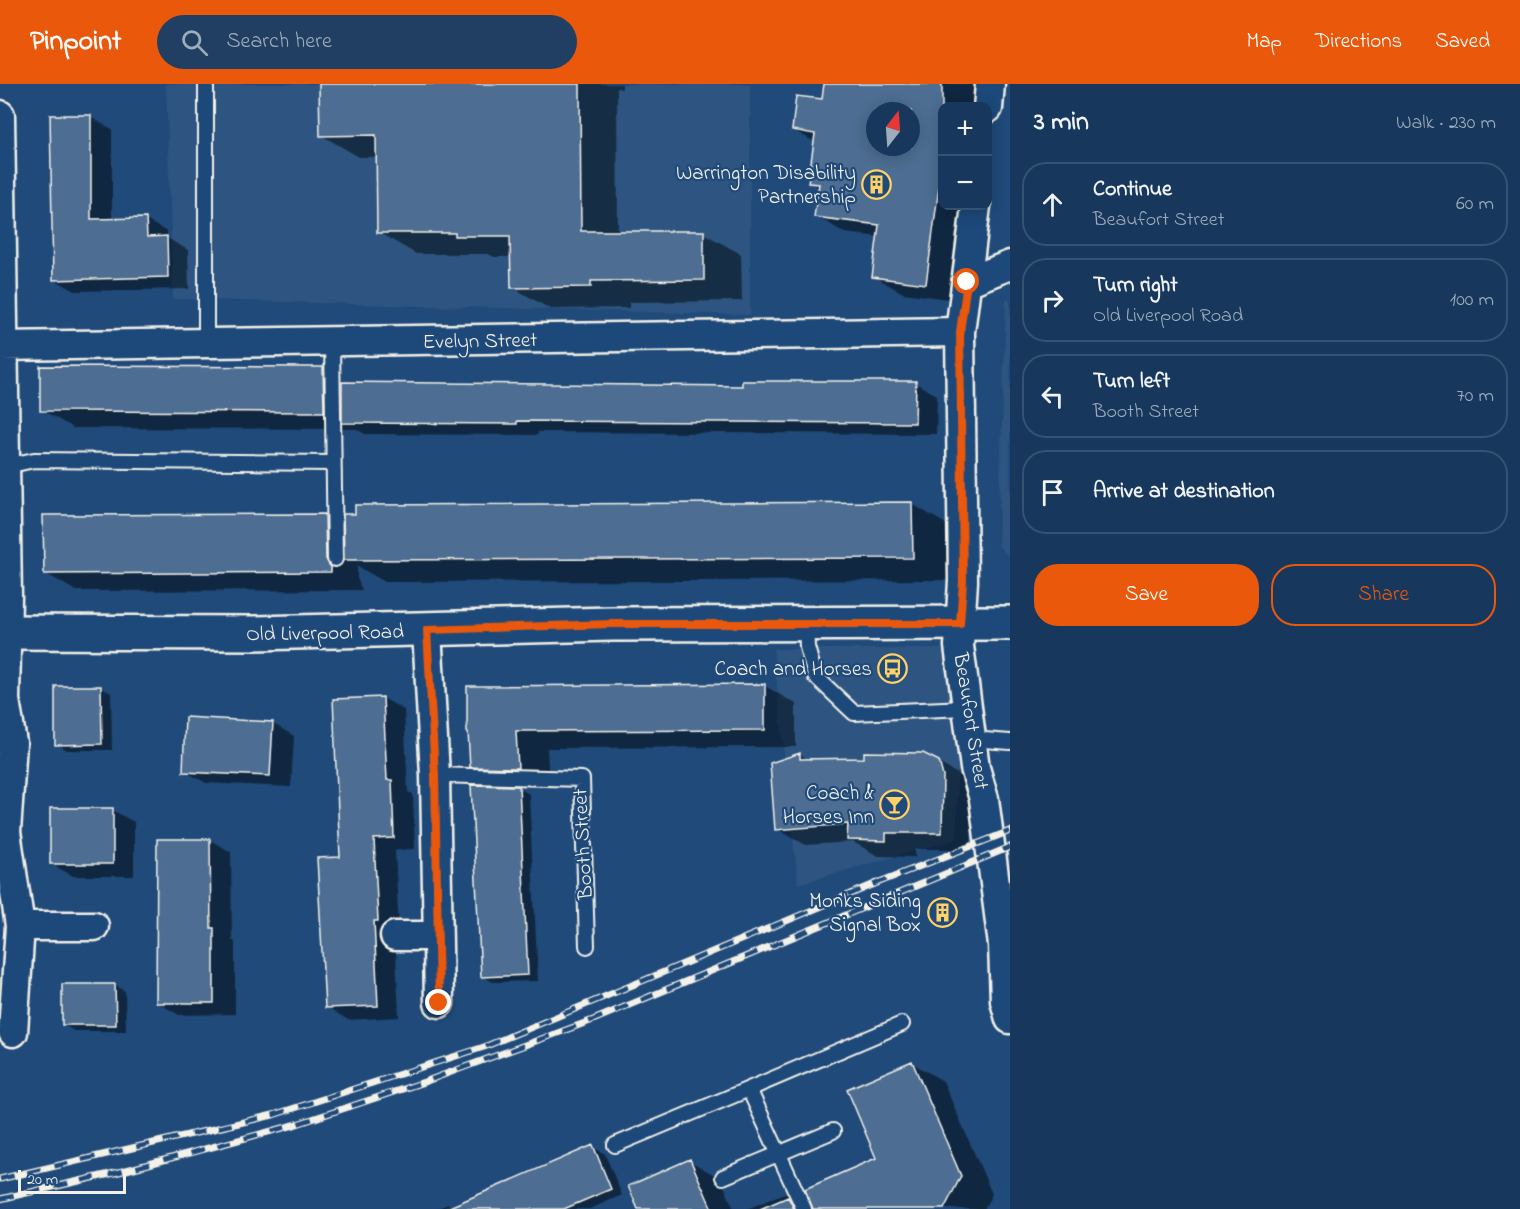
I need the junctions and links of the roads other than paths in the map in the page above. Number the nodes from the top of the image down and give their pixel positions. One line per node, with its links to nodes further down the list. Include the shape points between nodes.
1 (206, 84): 10 (lane)
2 (990, 84): 3 (street)
3 (988, 102)
4 (0, 115): 11 (street)
5 (976, 210): 7 (street, Beaufort Street)
6 (1010, 265): 7 (street)
7 (967, 282): 8 (street, Beaufort Street)
8 (960, 332): 9 (street, Evelyn Street); 16 (street, Beaufort Street)
9 (332, 342): 10 (street, Evelyn Street); 12 (lane)
10 (206, 344): 11 (street, Evelyn Street)
11 (1, 346): 13 (street)
12 (333, 463): 13 (lane, via 34,460); 14 (lane)
13 (3, 467): 19 (street)
14 (335, 559)
15 (1010, 623): 16 (street, Old Liverpool Road)
16 (960, 624): 17 (street, Old Liverpool Road); 20 (street, Beaufort Street)
17 (806, 625): 18 (street, Old Liverpool Road, via 612,624); 20 (lane, via 815,676 854,713)
18 (427, 630): 19 (street, Old Liverpool Road); 23 (street)
19 (3, 632): 24 (street, via 5,700 12,743 6,832)
20 (966, 708): 21 (street, Beaufort Street)
21 (971, 739): 22 (lane); 30 (street, Beaufort Street, via 984,799)
22 (1010, 742)
23 (435, 775): 27 (street); 28 (lane, Booth Street, via 582,779)
24 (20, 926): 25 (street); 32 (street)
25 (94, 926)
26 (395, 936): 27 (street)
27 (437, 936): 29 (street)
28 (586, 946)
29 (439, 1003)
30 (1010, 1019)
31 (902, 1024): 33 (lane)
32 (13, 1032)
33 (749, 1089): 35 (lane); 36 (lane)
34 (833, 1131): 36 (lane)
35 (615, 1145)
36 (778, 1153): 37 (lane); 38 (lane)
37 (723, 1177)
38 (804, 1209)

